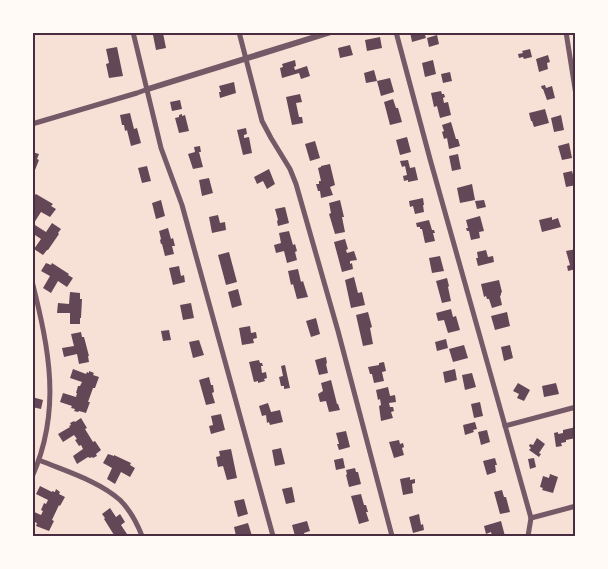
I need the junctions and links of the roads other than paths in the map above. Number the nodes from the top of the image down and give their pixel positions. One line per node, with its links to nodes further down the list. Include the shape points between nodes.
1 (133, 32): 7 (street)
2 (239, 32): 6 (street)
3 (331, 32): 6 (street)
4 (396, 32): 12 (street)
5 (566, 32): 8 (street)
6 (246, 59): 7 (street); 19 (street, via 262,121 290,169 299,193)
7 (148, 89): 9 (street); 18 (street, via 161,148 182,205)
8 (576, 95)
9 (32, 124)
10 (32, 281): 13 (street, via 46,344 51,391 49,422)
11 (576, 407): 12 (street)
12 (505, 426): 16 (street)
13 (39, 460): 14 (street); 17 (street, via 114,495 129,510)
14 (32, 477)
15 (576, 506): 16 (street)
16 (531, 518): 20 (street)
17 (142, 536)
18 (273, 536)
19 (392, 536)
20 (528, 536)

